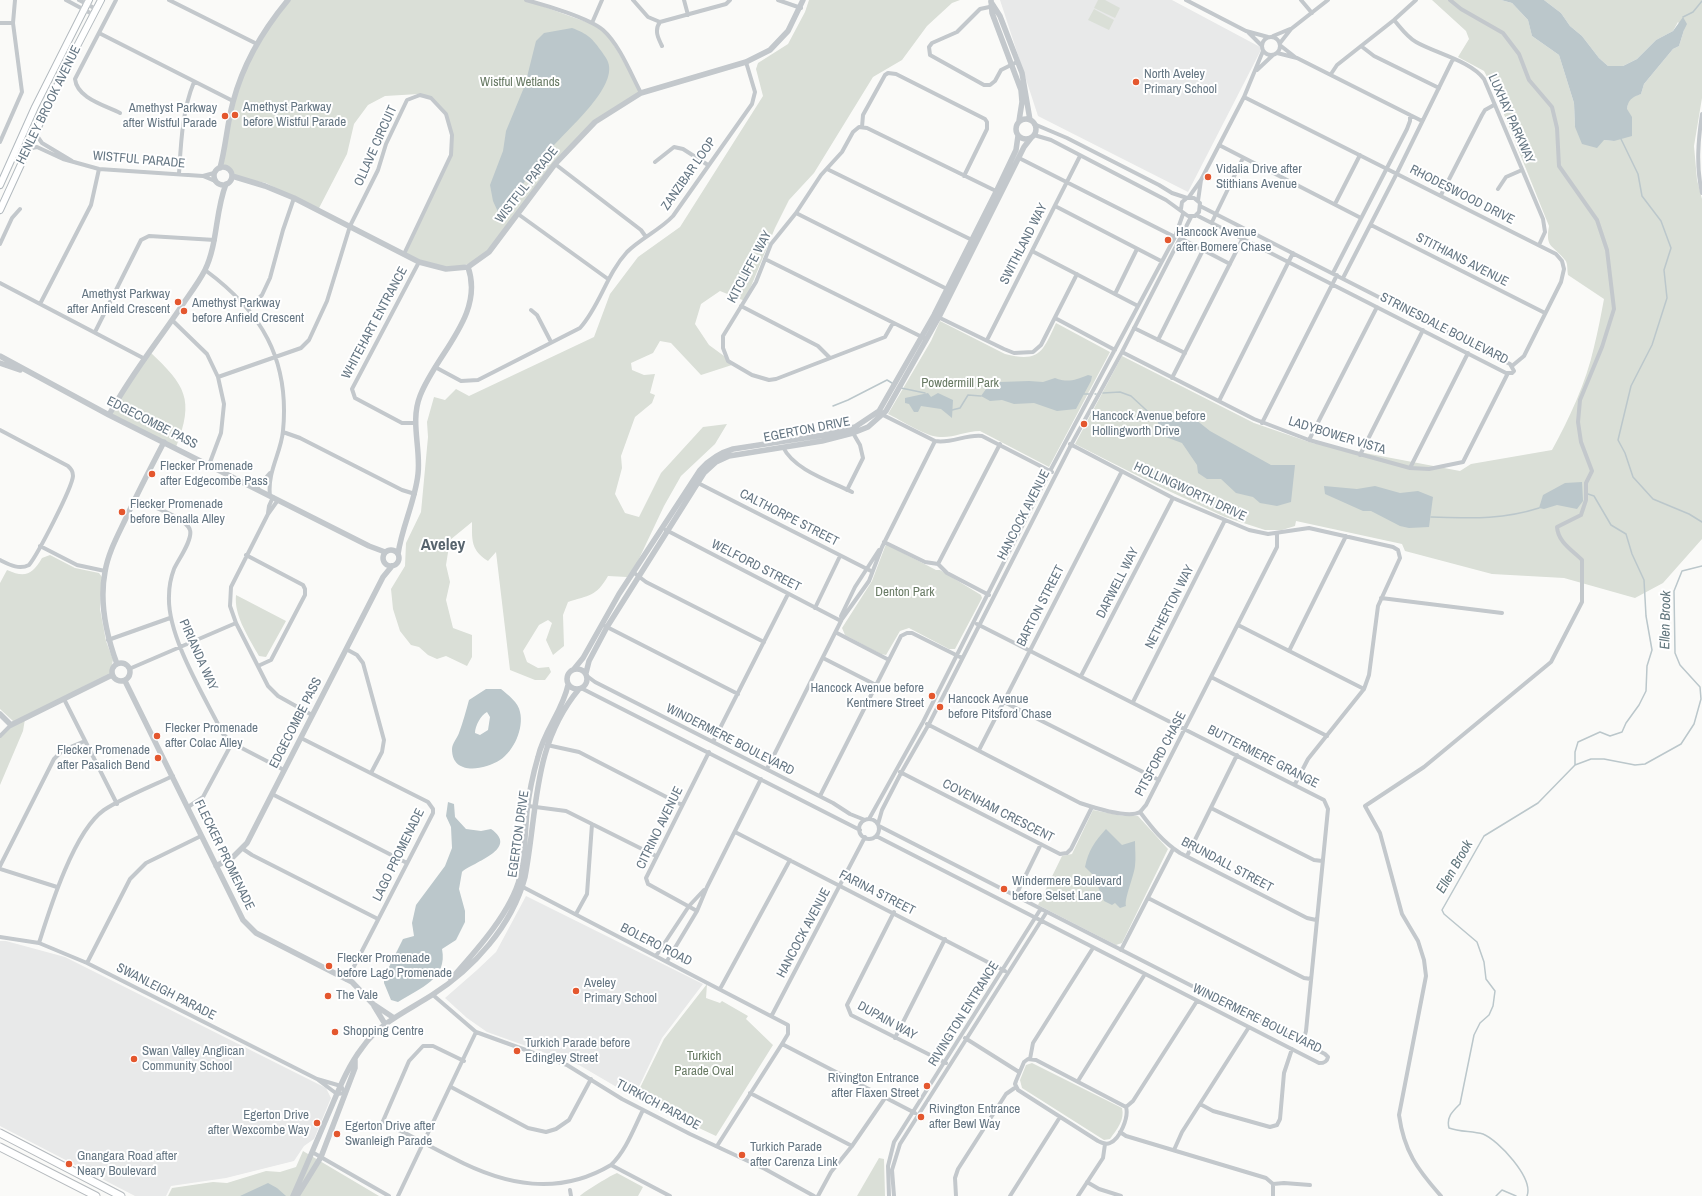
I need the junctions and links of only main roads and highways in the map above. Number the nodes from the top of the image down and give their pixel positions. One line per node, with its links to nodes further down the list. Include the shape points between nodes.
1 (101, 0): 4 (main road, HENLEY BROOK AVENUE, via 34,133)
2 (86, 5): 3 (main road, HENLEY BROOK AVENUE, via 35,107)
3 (0, 185)
4 (0, 210)
5 (0, 1133): 8 (main road)
6 (0, 1147): 7 (main road)
7 (96, 1196)
8 (121, 1196)

